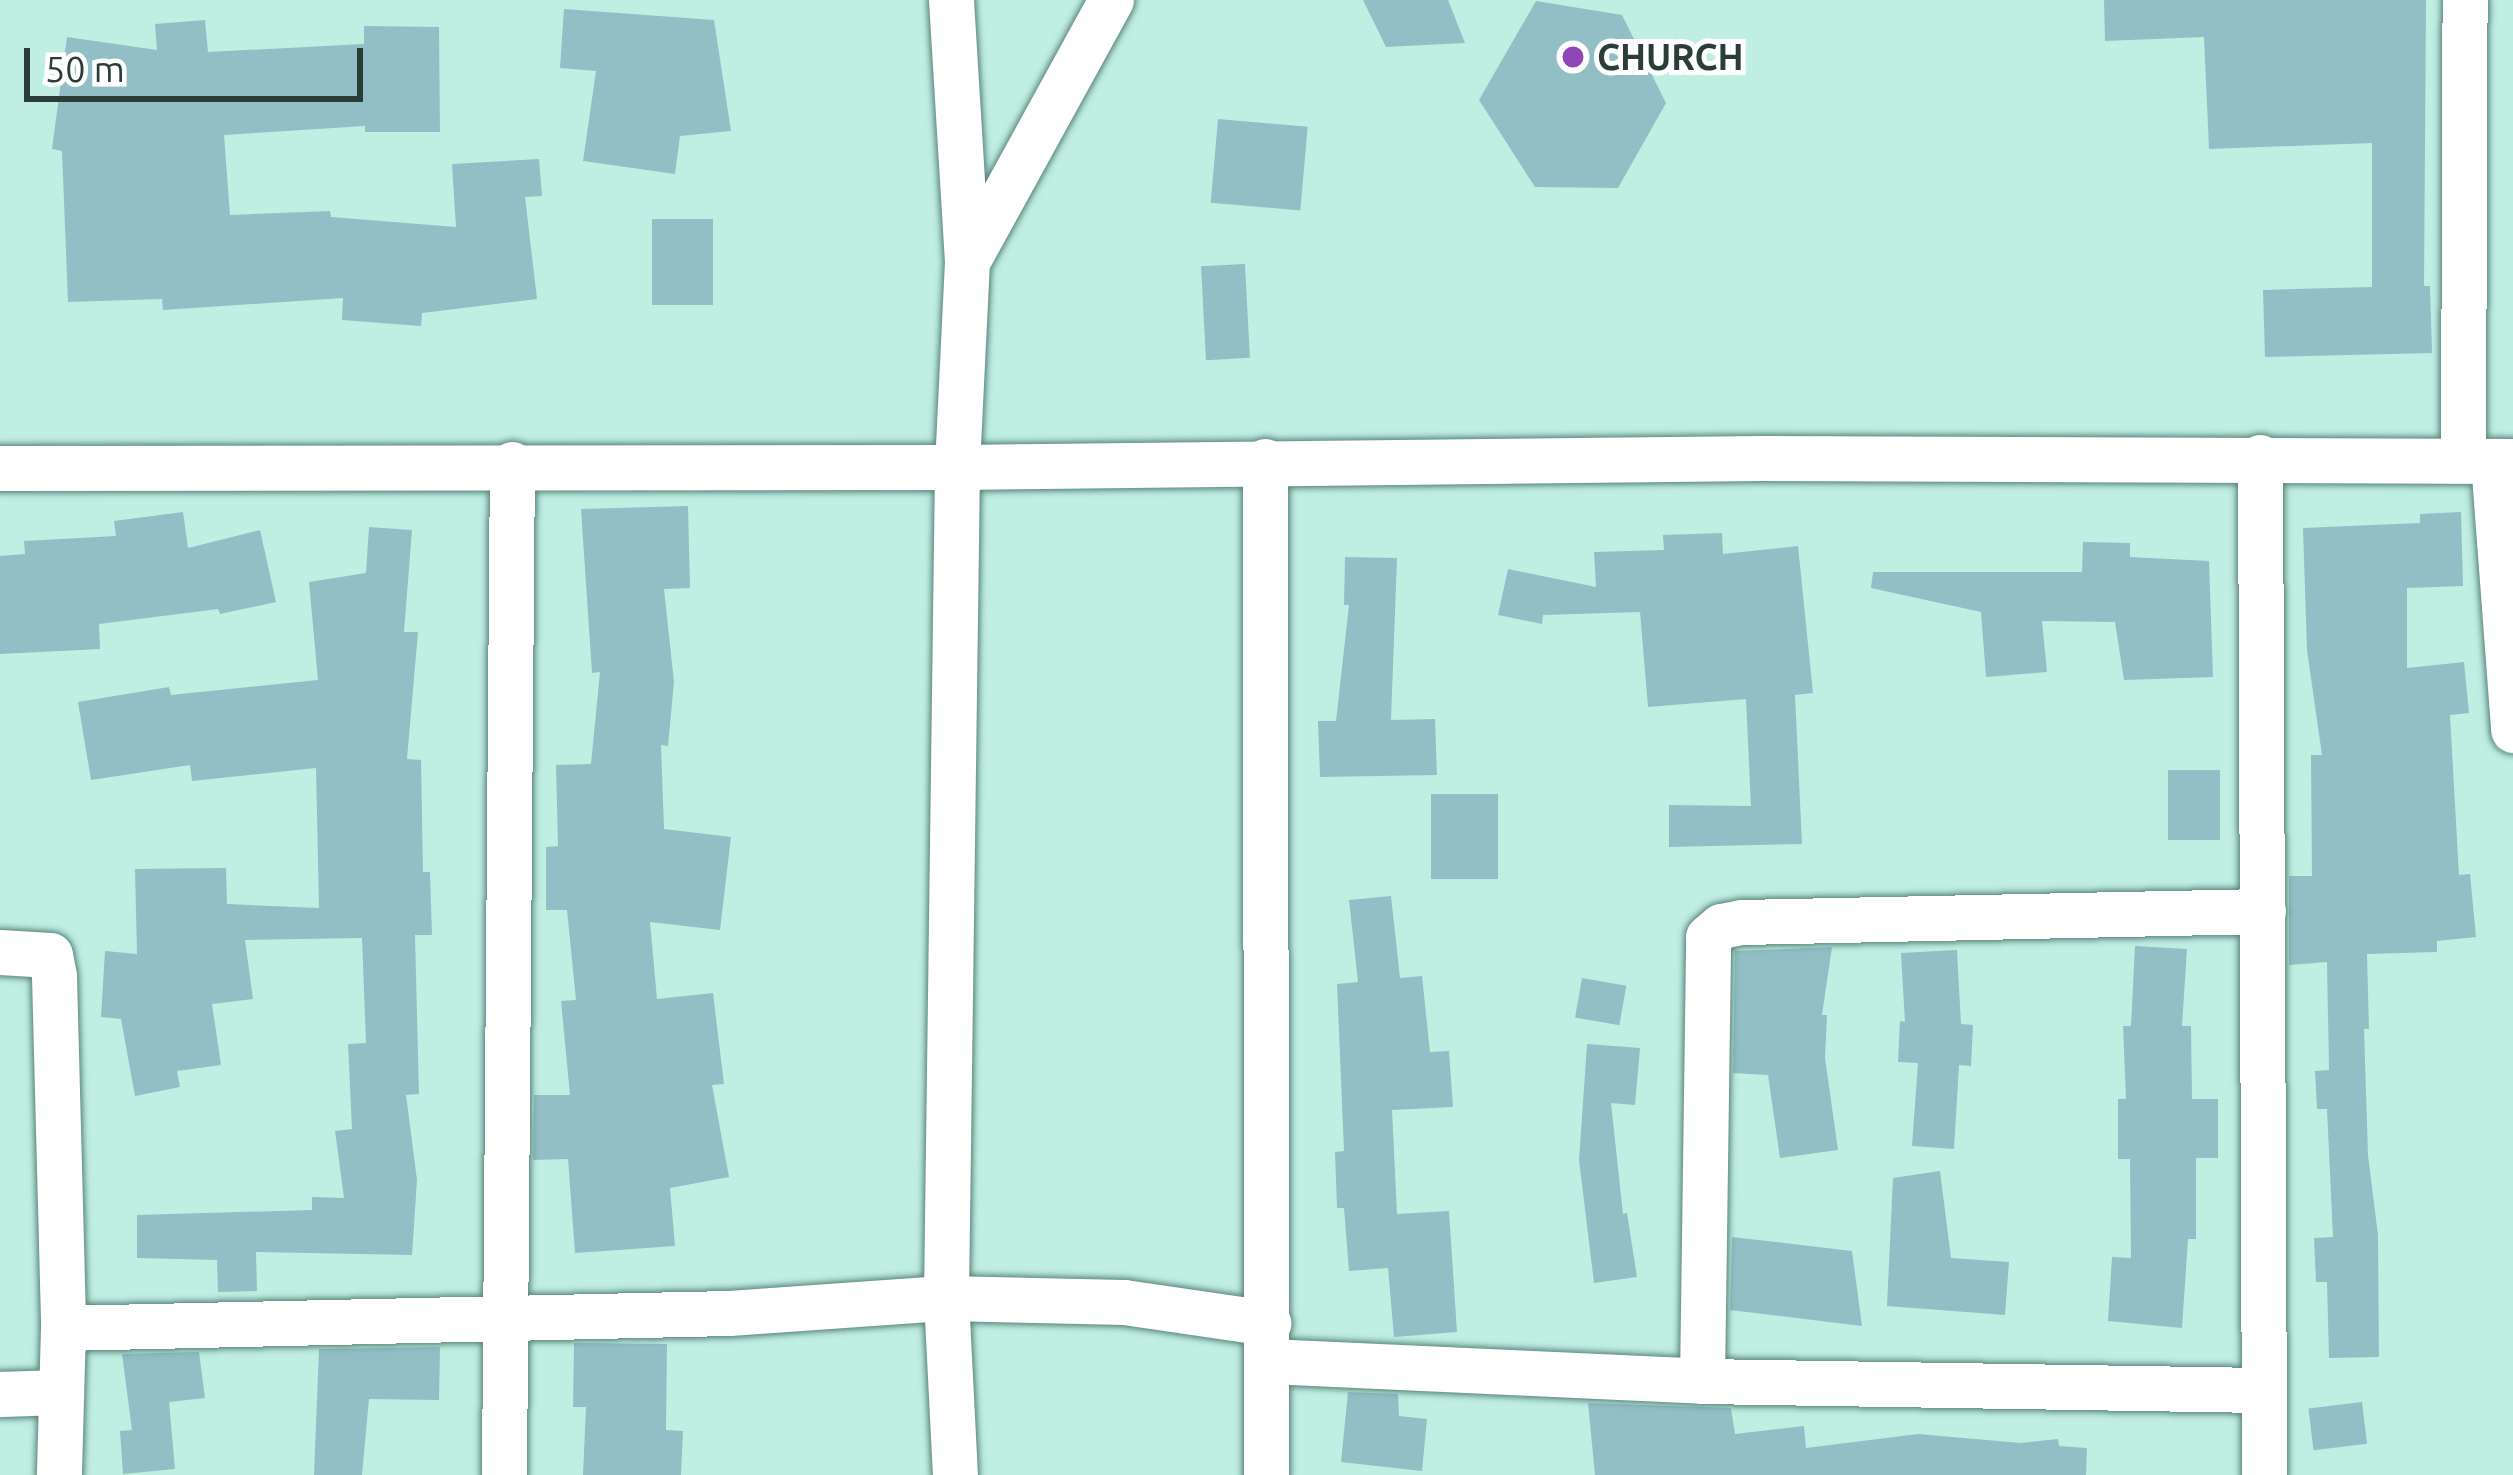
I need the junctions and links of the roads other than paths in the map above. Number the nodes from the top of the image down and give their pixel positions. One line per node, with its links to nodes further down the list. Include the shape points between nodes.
1 (951, 0): 4 (street)
2 (1111, 0): 4 (street)
3 (2464, 0): 6 (street)
4 (967, 261): 9 (street)
5 (2260, 458): 6 (street); 7 (street); 12 (street)
6 (2490, 460): 11 (street)
7 (1265, 461): 9 (street); 17 (street)
8 (512, 464): 9 (street); 10 (street); 15 (street)
9 (957, 467): 14 (street)
10 (0, 468)
11 (2513, 730)
12 (2264, 911): 18 (street, via 1721,926 1708,937); 19 (street)
13 (0, 952): 16 (street, via 50,955 54,976)
14 (946, 1298): 15 (street); 17 (street, via 1124,1301); 24 (street)
15 (504, 1317): 16 (street); 23 (street)
16 (63, 1328): 20 (street)
17 (1268, 1342): 18 (street); 25 (street)
18 (1702, 1381): 19 (street)
19 (2264, 1390): 26 (street)
20 (59, 1392): 21 (street); 22 (street)
21 (0, 1394)
22 (59, 1475)
23 (504, 1475)
24 (955, 1475)
25 (1266, 1475)
26 (2264, 1475)

